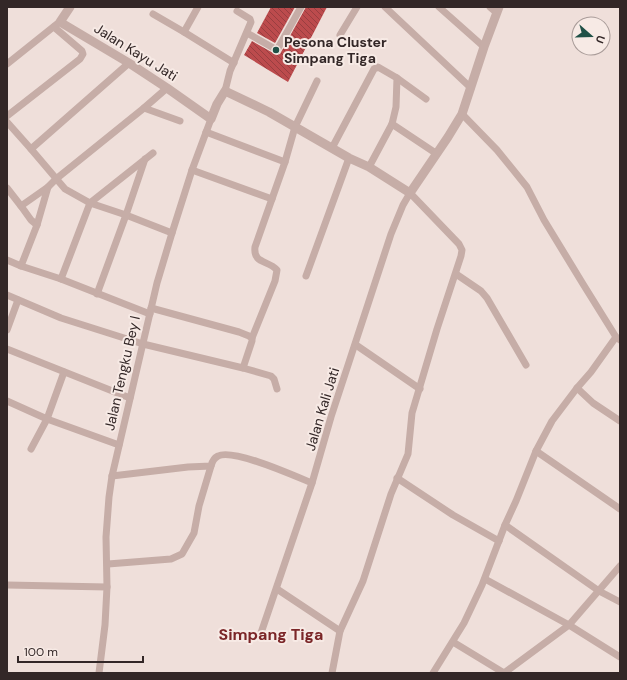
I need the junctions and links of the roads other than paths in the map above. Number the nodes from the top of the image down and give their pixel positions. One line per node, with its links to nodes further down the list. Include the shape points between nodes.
1 (70, 7): 10 (street)
2 (198, 7): 11 (street)
3 (301, 7): 12 (street, via 277,50)
4 (357, 7): 13 (street)
5 (385, 7): 21 (street)
6 (439, 7): 14 (street)
7 (495, 9): 14 (street)
8 (237, 10): 12 (street, via 250,19)
9 (153, 14): 11 (street)
10 (57, 24): 16 (street); 17 (street, Jalan Kayu Jati); 26 (street, via 83,54)
11 (184, 32): 15 (street)
12 (246, 33): 15 (street, Jalan Tengku Bey I)
13 (340, 35)
14 (484, 47): 21 (street)
15 (234, 63): 22 (street, Jalan Tengku Bey I)
16 (7, 64)
17 (129, 64): 20 (street, Jalan Kayu Jati); 34 (street)
18 (397, 78): 23 (street); 30 (street, via 396,108); 33 (street, via 378,67 374,69)
19 (317, 81): 31 (street)
20 (167, 88): 24 (street); 27 (street, Jalan Kayu Jati)
21 (471, 88): 25 (street)
22 (225, 91): 27 (street, Jalan Tengku Bey I); 31 (street)
23 (426, 99)
24 (144, 108): 28 (street); 42 (street)
25 (462, 114): 36 (street); 63 (street, via 497,150 527,187 544,220)
26 (7, 116)
27 (211, 119): 32 (street, Jalan Tengku Bey I)
28 (180, 121)
29 (7, 122): 34 (street)
30 (392, 124): 36 (street); 40 (street)
31 (295, 127): 33 (street); 39 (street)
32 (206, 132): 39 (street); 41 (street, Jalan Tengku Bey I)
33 (332, 148): 37 (street)
34 (31, 149): 42 (street)
35 (153, 153): 38 (street)
36 (437, 154): 45 (street)
37 (349, 158): 40 (street); 55 (street)
38 (145, 159): 47 (street); 49 (street)
39 (285, 162): 46 (street)
40 (369, 167): 45 (street)
41 (192, 170): 46 (street); 51 (street, Jalan Tengku Bey I)
42 (56, 179): 43 (street); 47 (street, via 65,189)
43 (48, 187): 48 (street); 50 (street)
44 (7, 188): 48 (street)
45 (410, 193): 54 (street, via 459,244 462,250); 65 (street, Jalan Kali Jati, via 402,205 391,234)
46 (272, 199): 62 (street, via 254,252 258,259 275,267 277,274)
47 (90, 203): 49 (street); 56 (street)
48 (21, 206): 50 (street)
49 (126, 215): 51 (street); 57 (street)
50 (37, 225): 53 (street)
51 (172, 233): 60 (street, Jalan Tengku Bey I)
52 (7, 260): 53 (street)
53 (21, 266): 56 (street)
54 (456, 274): 67 (street, via 487,298); 72 (street)
55 (306, 276)
56 (61, 279): 57 (street)
57 (97, 294): 60 (street)
58 (7, 295): 59 (street)
59 (18, 300): 61 (street); 64 (street, via 61,318)
60 (151, 311): 62 (street, via 239,332); 64 (street, Jalan Tengku Bey I)
61 (7, 330)
62 (252, 338): 68 (street)
63 (618, 339): 70 (street)
64 (144, 344): 68 (street); 73 (street, Jalan Tengku Bey I)
65 (356, 345): 72 (street); 83 (street, Jalan Kali Jati)
66 (7, 349): 69 (street)
67 (526, 365)
68 (243, 368): 71 (street, via 271,376)
69 (64, 372): 73 (street); 75 (street)
70 (577, 388): 76 (street, via 593,403); 79 (street, via 552,421)
71 (277, 389)
72 (420, 389): 82 (street, via 412,413 408,454)
73 (130, 398): 77 (street, Jalan Tengku Bey I)
74 (7, 401): 75 (street)
75 (47, 419): 77 (street); 78 (street)
76 (620, 421)
77 (119, 445): 81 (street, Jalan Tengku Bey I)
78 (31, 449)
79 (536, 451): 84 (street); 85 (street)
80 (211, 466): 81 (street); 83 (street, via 216,456 236,456); 87 (street, via 194,533 182,554 171,559)
81 (112, 476): 87 (street, Jalan Tengku Bey I, via 106,537)
82 (397, 478): 86 (street, via 453,515); 96 (street, via 363,580)
83 (312, 483): 92 (street, Jalan Kali Jati)
84 (620, 509)
85 (505, 525): 86 (street); 93 (street)
86 (499, 541): 89 (street)
87 (108, 564): 91 (street, Jalan Tengku Bey I)
88 (620, 566): 93 (street)
89 (485, 579): 95 (street); 98 (street)
90 (7, 585): 91 (street)
91 (107, 587): 100 (street, Jalan Tengku Bey I)
92 (276, 588): 96 (street); 97 (street, Jalan Kali Jati)
93 (599, 591): 94 (street); 95 (street)
94 (620, 602)
95 (569, 625): 98 (street, via 504,673); 99 (street)
96 (340, 631): 101 (street)
97 (261, 633)
98 (453, 642): 102 (street)
99 (620, 656)
100 (99, 673)
101 (332, 673)
102 (433, 673)

